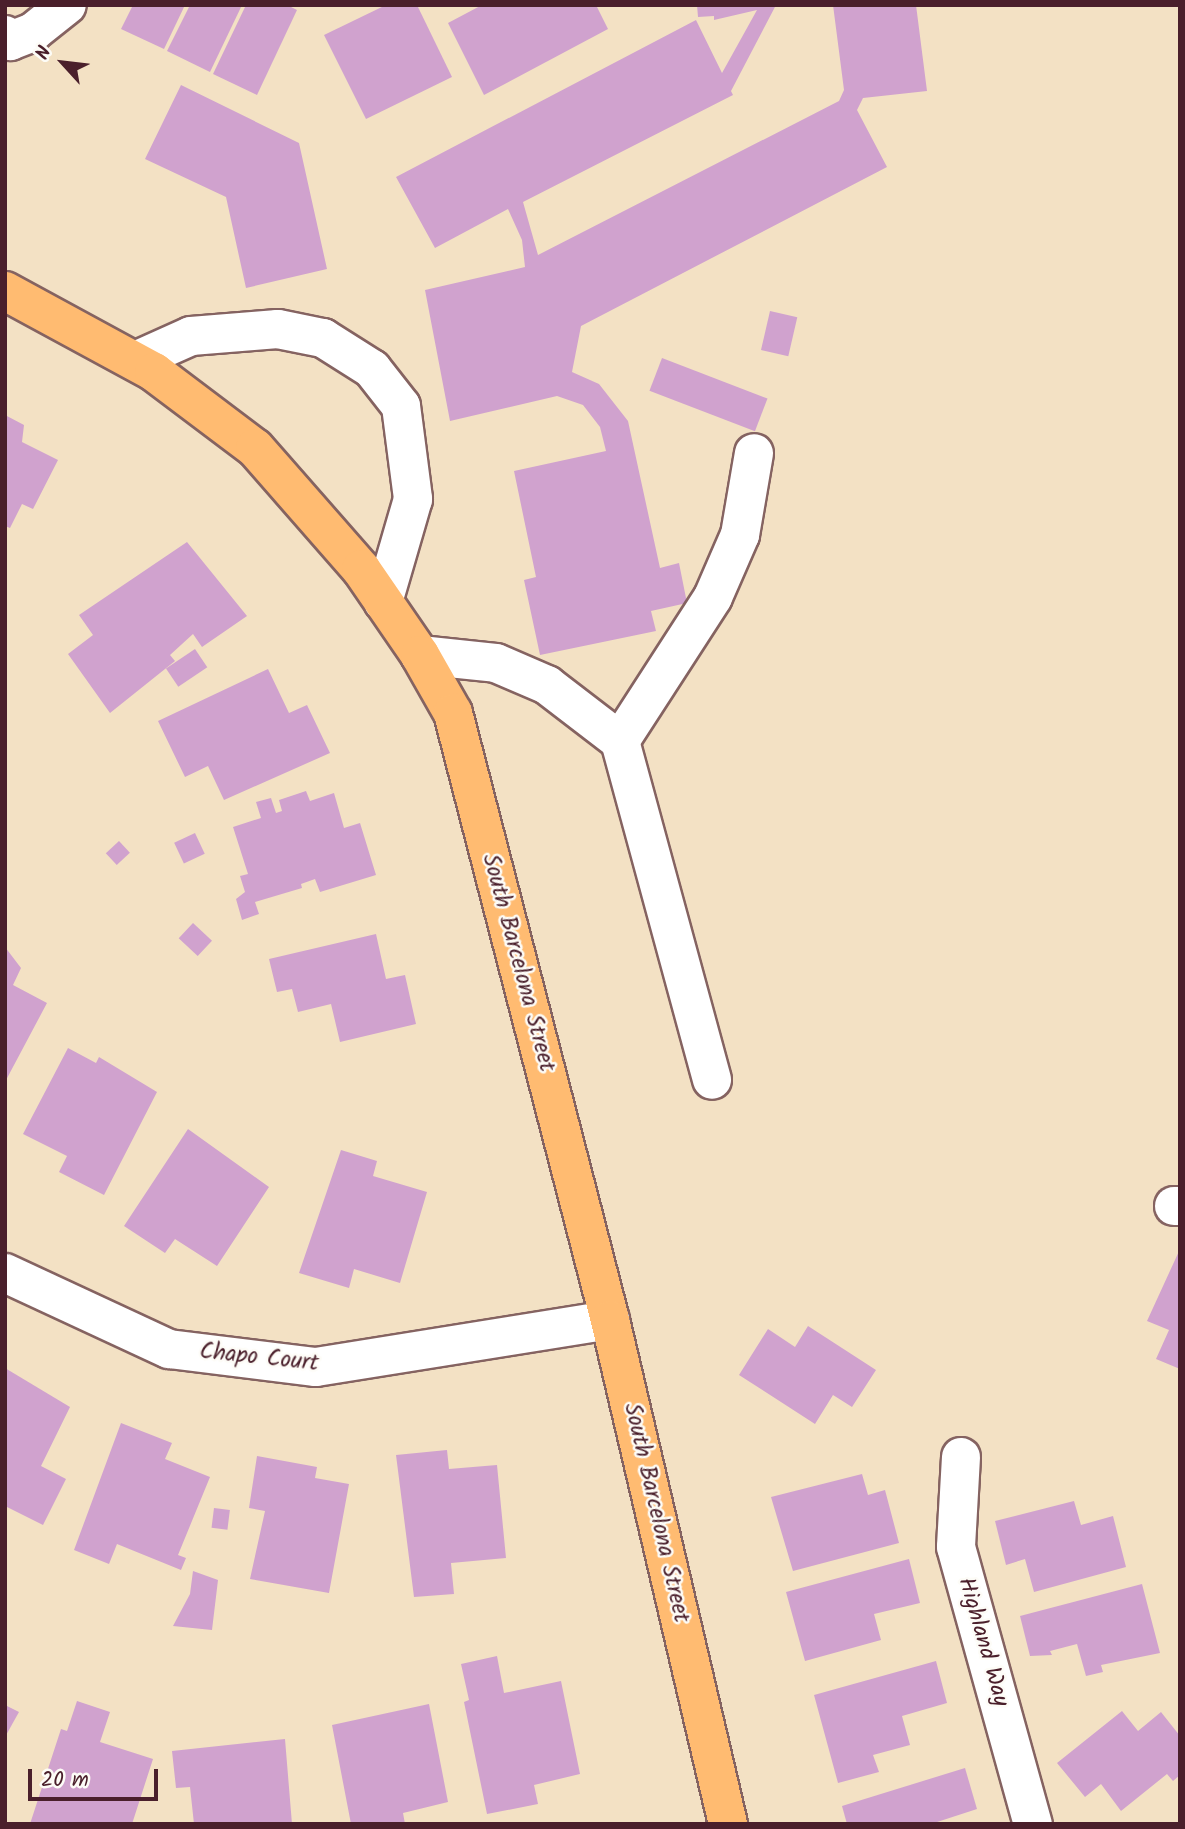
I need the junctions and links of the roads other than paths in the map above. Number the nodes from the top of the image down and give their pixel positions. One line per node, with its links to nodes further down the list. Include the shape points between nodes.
1 (67, 5): 2 (street, via 33,32)
2 (7, 42)
3 (5, 291): 4 (main road, South Barcelona Street)
4 (135, 361): 6 (main road, South Barcelona Street, via 255,448); 6 (street, via 191,335 278,329 323,338 372,369 401,406 413,499)
5 (754, 453): 8 (street, via 740,535 713,597)
6 (383, 602): 7 (main road, South Barcelona Street)
7 (420, 655): 8 (street, via 496,663 547,685); 11 (main road, South Barcelona Street, via 453,713)
8 (620, 741): 9 (street)
9 (712, 1080)
10 (5, 1273): 11 (street, Chapo Court, via 169,1349 316,1367)
11 (610, 1320): 13 (main road, South Barcelona Street)
12 (961, 1457): 14 (street, Highland Way, via 956,1547)
13 (728, 1824)
14 (1033, 1824)

